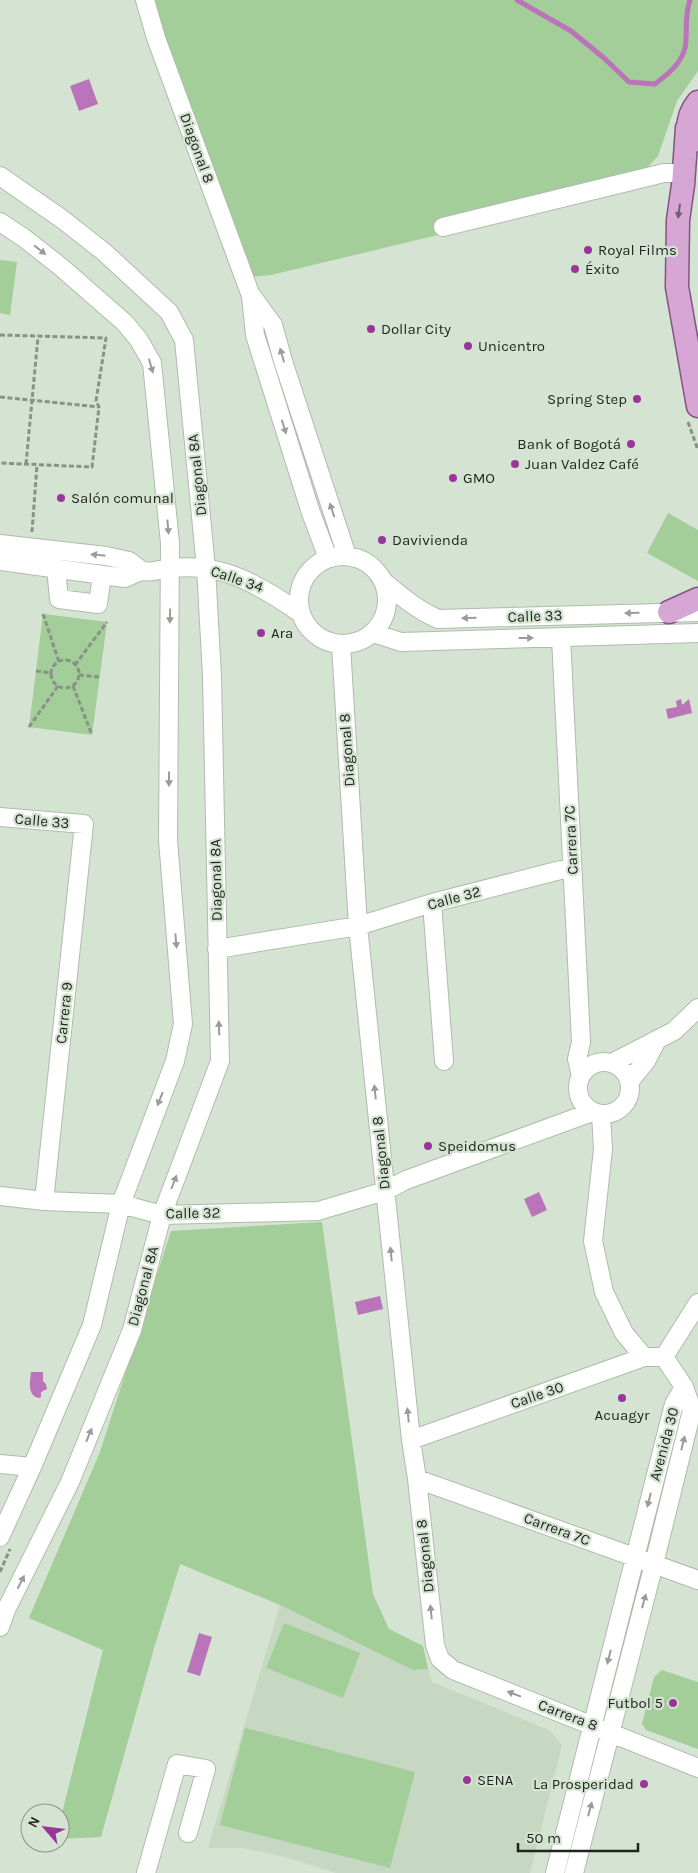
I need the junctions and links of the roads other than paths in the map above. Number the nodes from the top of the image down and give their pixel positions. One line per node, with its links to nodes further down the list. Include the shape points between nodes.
1 (145, 0): 7 (street, Diagonal 8)
2 (698, 102): 3 (main road, via 687,128)
3 (691, 165): 6 (street); 8 (main road, one-way to 8, via 678,220 677,287)
4 (0, 176): 15 (street, Diagonal 8A, via 104,252 169,312 184,340)
5 (0, 222): 14 (street, one-way to 14, via 61,267 125,323 152,364 170,543)
6 (443, 228)
7 (251, 296): 10 (street, Diagonal 8, one-way to 7, via 274,325); 11 (street, Diagonal 8, one-way to 11, via 255,334)
8 (698, 406)
9 (0, 544): 16 (street, one-way to 9, via 128,561 106,556)
10 (347, 556): 11 (street); 18 (street, via 371,566)
11 (328, 558): 19 (street, via 317,564)
12 (0, 561): 13 (street, Calle 34)
13 (56, 568): 17 (street, Calle 34); 17 (street, via 59,599 98,604)
14 (169, 568): 15 (street, Calle 34); 16 (street, Calle 34); 49 (street, one-way to 49, via 168,840 184,1024 175,1060)
15 (206, 568): 20 (street, Calle 34); 34 (street, Diagonal 8A, via 212,676)
16 (142, 571): 17 (street, Calle 34, via 124,578)
17 (102, 575)
18 (384, 582): 22 (street, Calle 33, one-way to 18, via 438,619 413,606); 25 (street, via 388,600 386,613)
19 (302, 584): 20 (street, Calle 34); 24 (street, via 298,603)
20 (268, 590): 24 (street)
21 (698, 599): 22 (main road)
22 (669, 612): 23 (street, Calle 33)
23 (698, 612)
24 (300, 613): 28 (street, via 315,636)
25 (374, 633): 27 (street, Calle 33, one-way to 27, via 401,642); 28 (street, via 361,642)
26 (698, 633): 27 (street, Calle 33)
27 (561, 637): 31 (street, Carrera 7C)
28 (341, 645): 33 (street, Diagonal 8)
29 (0, 817): 30 (street, Calle 33)
30 (84, 824): 48 (street, Carrera 9)
31 (572, 866): 32 (street, Calle 32); 37 (street, Carrera 7C)
32 (432, 903): 33 (street, Calle 32); 38 (street)
33 (358, 926): 34 (street, Calle 32); 46 (street, Diagonal 8, one-way to 33)
34 (217, 948): 50 (street, Diagonal 8A, one-way to 34, via 220,1061)
35 (698, 1008): 36 (street, via 674,1031)
36 (657, 1040): 39 (street); 40 (street)
37 (581, 1042): 39 (street); 41 (street, Carrera 7C, via 577,1059)
38 (444, 1061)
39 (605, 1063): 40 (street, via 620,1068); 41 (street, via 585,1070)
40 (629, 1082): 42 (street)
41 (579, 1084): 43 (street, via 584,1106); 44 (street)
42 (624, 1103): 43 (street, via 610,1113); 45 (street)
43 (596, 1113): 44 (street, Calle 32); 45 (street)
44 (559, 1124): 46 (street, Calle 32, via 406,1180)
45 (603, 1149): 52 (street, via 593,1241 604,1292 624,1333)
46 (385, 1191): 50 (street, Calle 32, via 318,1211); 55 (street, Diagonal 8, one-way to 46)
47 (0, 1196): 48 (street, Calle 32)
48 (44, 1201): 49 (street, Calle 32)
49 (121, 1204): 50 (street, Calle 32); 57 (street, via 92,1325)
50 (162, 1215): 63 (street, Diagonal 8A, one-way to 50, via 70,1482 132,1330)
51 (698, 1303): 53 (street)
52 (644, 1357): 53 (street, Calle 30); 55 (street, Calle 30)
53 (664, 1357): 54 (street)
54 (691, 1388): 60 (street, Avenida 30, one-way to 60, via 674,1404); 61 (street, Avenida 30, one-way to 54, via 692,1410)
55 (411, 1440): 58 (street, Diagonal 8)
56 (0, 1464): 57 (street)
57 (32, 1467): 59 (street)
58 (417, 1479): 60 (street, Carrera 7C); 64 (street, Diagonal 8, one-way to 58, via 435,1645)
59 (6, 1541)
60 (635, 1557): 61 (street, Carrera 7C); 65 (street, Avenida 30, one-way to 65)
61 (654, 1564): 62 (street, Carrera 7C); 66 (street, Avenida 30, one-way to 61)
62 (698, 1580)
63 (0, 1626)
64 (440, 1659): 65 (street, Carrera 8, one-way to 64, via 453,1670)
65 (592, 1724): 66 (street, Carrera 8); 70 (street, Avenida 30)
66 (610, 1732): 67 (street, Carrera 8); 71 (street, Avenida 30, one-way to 66)
67 (698, 1768)
68 (188, 1833): 69 (street, via 206,1769 178,1764)
69 (146, 1873)
70 (555, 1873)
71 (574, 1873)

